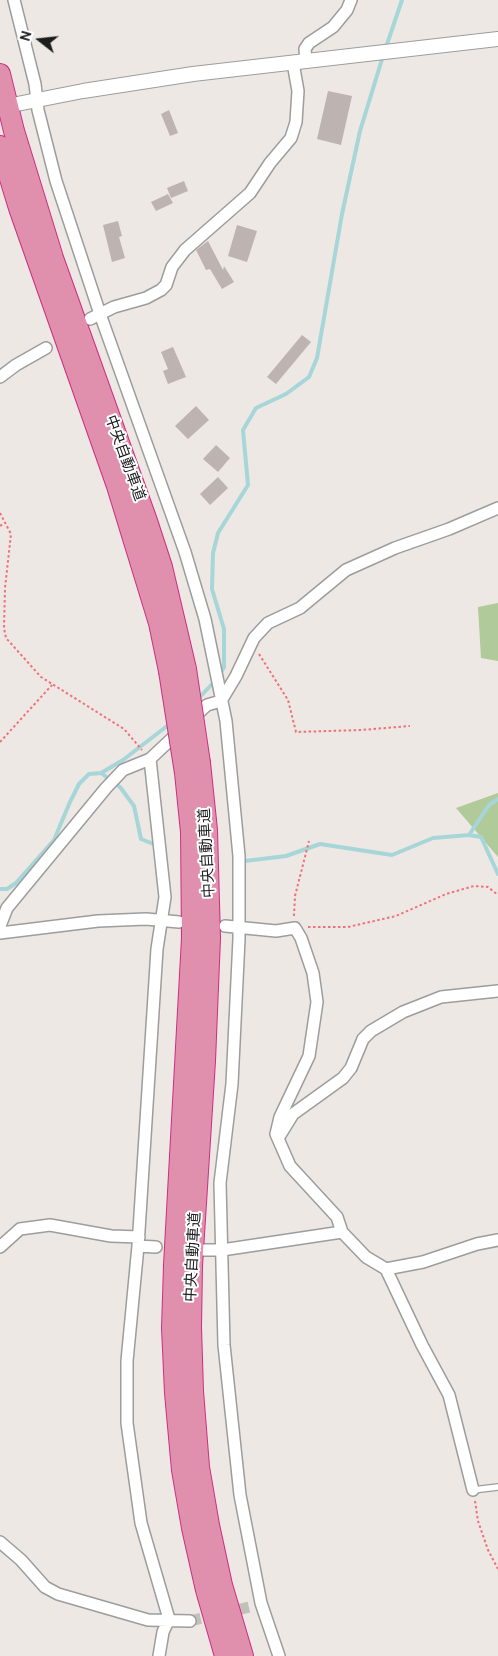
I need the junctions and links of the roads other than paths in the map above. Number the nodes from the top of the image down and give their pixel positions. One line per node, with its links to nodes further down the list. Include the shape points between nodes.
1 (14, 0): 6 (street)
2 (351, 0): 4 (street, via 333,27 309,43)
3 (498, 39): 4 (street)
4 (299, 62): 6 (street); 9 (street, via 296,122 291,138 250,193 185,250 161,290)
5 (0, 74): 13 (highway, 中央自動車道, via 53,258 150,531)
6 (37, 99): 7 (street); 9 (street, via 56,181)
7 (17, 104)
8 (0, 146): 13 (highway, 中央自動車道, via 117,486 159,623)
9 (95, 316): 14 (street, via 185,552 205,620)
10 (46, 348): 11 (street)
11 (0, 377)
12 (498, 508): 14 (street, via 346,570 300,608 260,630 236,676)
13 (178, 670): 16 (highway, 中央自動車道, bridge)
14 (220, 696): 15 (street); 21 (street, via 226,721 239,856)
15 (148, 757): 17 (street, via 165,897); 19 (street, via 123,770 106,788 7,908)
16 (192, 768): 41 (highway, 中央自動車道, via 192,938 172,1328 182,1470 206,1590); 42 (highway, 中央自動車道, via 207,830 210,938 192,1266 194,1391 199,1467 209,1525)
17 (162, 920): 18 (street); 22 (street, via 98,921); 27 (street, via 157,949)
18 (178, 922)
19 (0, 926)
20 (225, 926): 21 (street)
21 (238, 928): 24 (street, via 276,931 295,928 313,973 317,1002 309,1056 280,1117 276,1134); 31 (street, via 232,1084 220,1183)
22 (0, 934)
23 (498, 991): 24 (street, via 441,997 403,1012 371,1031 363,1039 351,1068 343,1078 293,1114 281,1130)
24 (279, 1139): 25 (street, via 279,1146 290,1166 337,1217)
25 (342, 1232): 31 (street); 32 (street, via 366,1256)
26 (498, 1240): 32 (street)
27 (138, 1241): 28 (street, via 50,1225 20,1229); 29 (street); 38 (street, via 127,1361 127,1424 141,1523)
28 (0, 1247)
29 (156, 1247)
30 (203, 1250): 31 (street)
31 (222, 1250): 36 (street, via 224,1345 231,1426 240,1495)
32 (386, 1269): 34 (street, via 449,1395)
33 (498, 1487): 34 (lane)
34 (473, 1490)
35 (0, 1542): 38 (street, via 45,1587 58,1594 148,1620)
36 (261, 1603): 37 (street); 43 (street)
37 (249, 1607)
38 (169, 1619): 39 (street); 40 (street)
39 (190, 1621)
40 (159, 1656)
41 (225, 1656)
42 (243, 1656)
43 (279, 1656)

